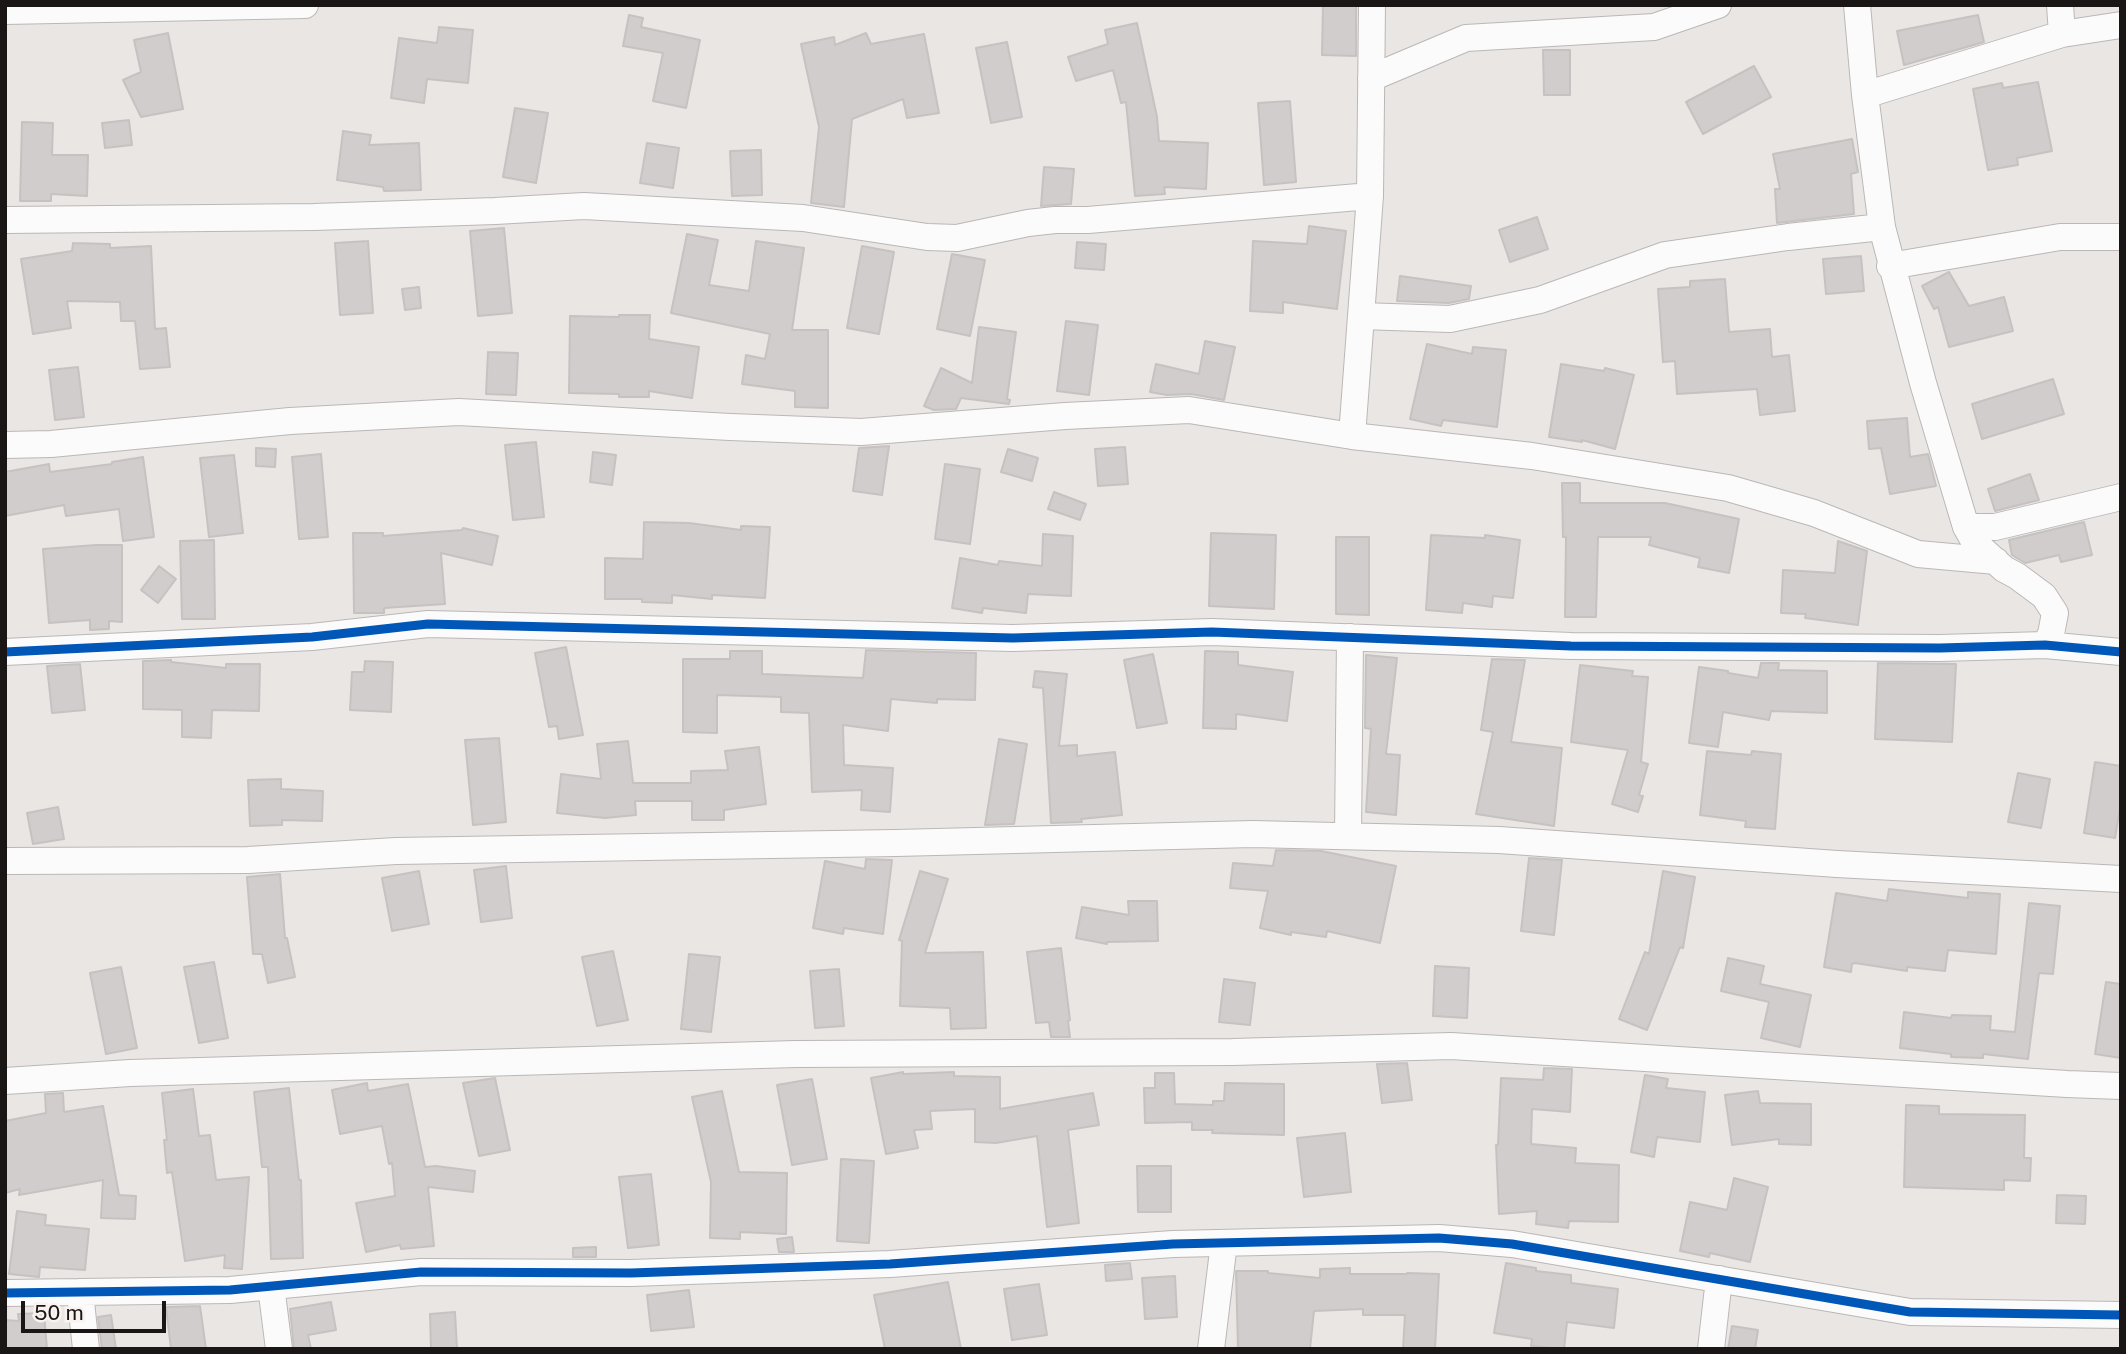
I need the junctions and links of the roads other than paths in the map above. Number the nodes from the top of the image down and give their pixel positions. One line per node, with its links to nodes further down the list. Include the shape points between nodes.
1 (305, 5): 6 (street)
2 (1372, 5): 10 (street)
3 (1718, 5): 10 (street, via 1654,27 1466,38)
4 (1857, 5): 11 (street)
5 (2060, 5): 9 (street)
6 (200, 7): 7 (street)
7 (5, 11)
8 (2121, 25): 9 (street)
9 (2062, 34): 11 (street)
10 (1371, 78): 12 (street)
11 (1865, 95): 14 (street)
12 (1370, 196): 13 (street, via 1055,220 957,238 803,218 584,206 314,217); 17 (street)
13 (5, 220)
14 (1882, 227): 16 (street); 17 (street, via 1665,255 1539,300 1450,319)
15 (2121, 236): 16 (street, via 2060,237)
16 (1890, 265): 21 (street)
17 (1361, 316): 18 (street)
18 (1352, 436): 19 (street, via 1189,410 861,432 459,412); 22 (street, via 1532,456 1728,488 1814,513 1918,554)
19 (5, 445)
20 (2121, 497): 21 (street, via 1995,527)
21 (1966, 527): 22 (street, via 1975,543)
22 (1996, 561): 24 (street, via 2044,596 2055,613)
23 (1350, 637): 24 (street, via 1571,646); 25 (street, via 1212,632 1013,639 428,624 312,637); 27 (street)
24 (2045, 645): 26 (street)
25 (5, 652)
26 (2121, 652)
27 (1348, 836): 28 (street, via 1253,834 396,851 248,860); 29 (street, via 1499,840)
28 (5, 861)
29 (2121, 879)
30 (5, 1081): 31 (street, via 130,1073 796,1054 1451,1046)
31 (2121, 1086)
32 (1224, 1243): 33 (street, via 1439,1238 1512,1244); 34 (street, via 685,1272 421,1272); 40 (street)
33 (1719, 1279): 37 (street, via 1910,1312); 41 (street)
34 (271, 1286): 35 (street); 39 (street)
35 (80, 1292): 36 (street); 38 (street)
36 (5, 1293)
37 (2121, 1315)
38 (86, 1349)
39 (279, 1349)
40 (1211, 1349)
41 (1711, 1349)

